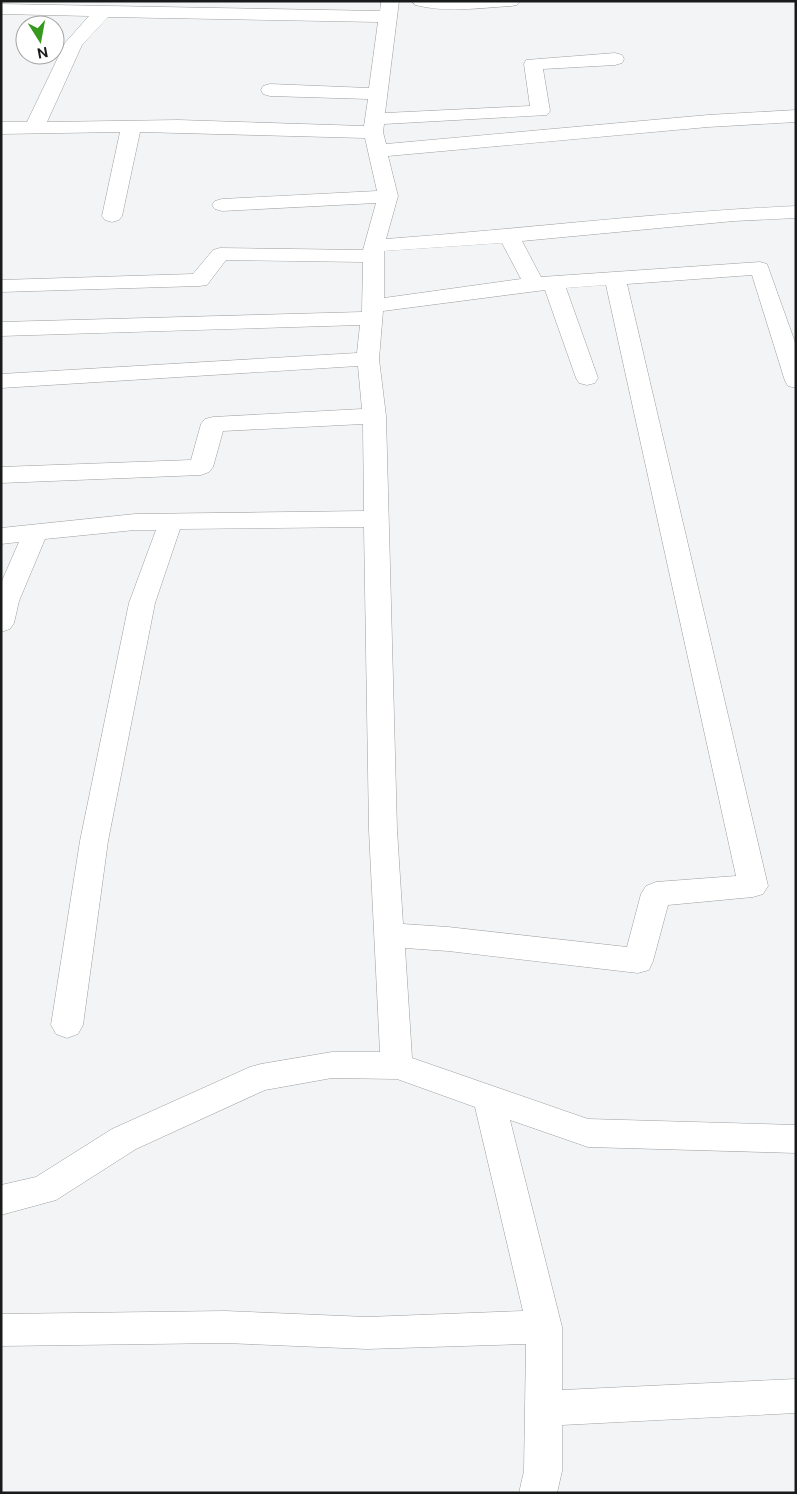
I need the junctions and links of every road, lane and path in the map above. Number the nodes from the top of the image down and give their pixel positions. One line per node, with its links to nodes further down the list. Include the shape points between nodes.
1 (421, 1): 2 (street, via 447,4)
2 (510, 1)
3 (63, 5): 4 (street); 6 (street)
4 (1, 9)
5 (389, 9): 6 (street); 9 (street)
6 (103, 11): 13 (street, via 74,43)
7 (615, 58): 14 (street, via 533,64 540,111)
8 (270, 90): 9 (street)
9 (378, 94): 14 (street)
10 (796, 116): 14 (street)
11 (131, 127): 13 (street); 14 (street); 18 (street)
12 (1, 128): 13 (street)
13 (34, 128)
14 (375, 134): 15 (street)
15 (388, 196): 16 (street); 20 (street)
16 (222, 205)
17 (796, 212): 19 (street)
18 (112, 216)
19 (509, 236): 20 (street); 22 (street)
20 (374, 251): 23 (street, via 220,254 199,280); 24 (street)
21 (616, 278): 22 (street); 29 (street, via 760,268); 37 (street, via 753,886 656,894 638,961)
22 (543, 283): 24 (street); 27 (street)
23 (1, 286)
24 (372, 312): 25 (street); 26 (street)
25 (1, 329)
26 (368, 359): 28 (street); 30 (street)
27 (587, 378)
28 (1, 380)
29 (796, 381)
30 (374, 416): 31 (street, via 213,424 201,468); 32 (street)
31 (1, 475)
32 (376, 519): 33 (street); 37 (street, via 383,830)
33 (170, 521): 34 (street); 38 (street, via 142,603 94,841)
34 (36, 532): 35 (street); 36 (street, via 6,602)
35 (1, 536)
36 (1, 623)
37 (389, 935): 39 (street)
38 (67, 1025)
39 (397, 1066): 40 (street); 42 (street, via 332,1065 261,1077 124,1139 44,1190)
40 (489, 1098): 41 (street, via 588,1133); 43 (street)
41 (796, 1139)
42 (1, 1200)
43 (544, 1327): 44 (street, via 367,1333 225,1327); 46 (street)
44 (1, 1330)
45 (796, 1396): 46 (street)
46 (544, 1408): 47 (street, via 543,1470)
47 (538, 1493)

